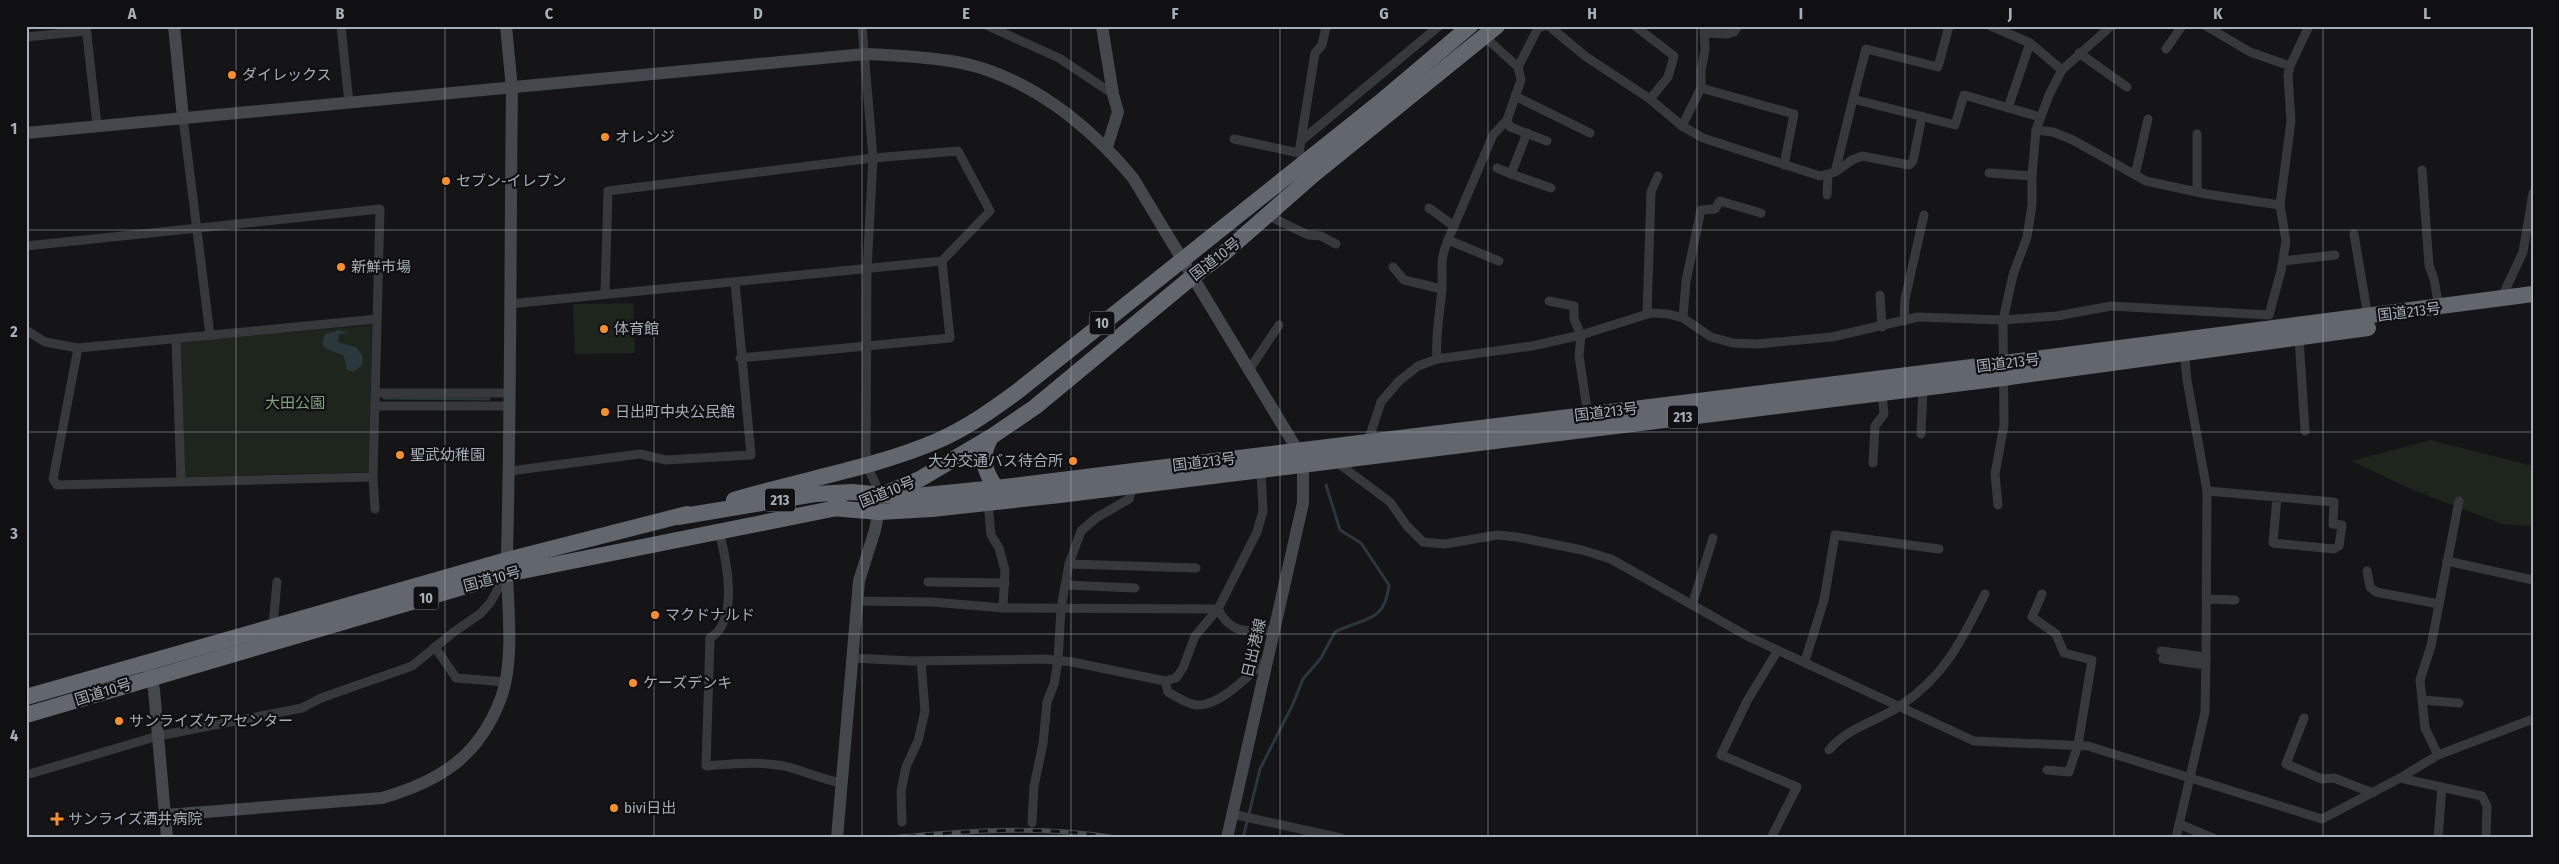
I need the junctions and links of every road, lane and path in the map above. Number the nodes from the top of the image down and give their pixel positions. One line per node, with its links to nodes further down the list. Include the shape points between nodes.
1 (174, 26): 42 (street)
2 (341, 26): 38 (street)
3 (506, 26): 33 (street)
4 (862, 26): 27 (street)
5 (988, 26): 34 (street, via 1059,58)
6 (1102, 26): 34 (street)
7 (1323, 26): 53 (street, via 1326,28 1322,45 1315,53)
8 (1439, 26): 53 (street)
9 (1470, 26): 56 (highway, 国道10号 / 10)
10 (1545, 26): 29 (street, via 1538,28)
11 (1549, 26): 36 (street, via 1585,56)
12 (1635, 26): 36 (street, via 1674,56 1668,77)
13 (1738, 26): 21 (street, via 1727,34)
14 (1948, 26): 37 (street, via 1938,67 1866,50)
15 (1991, 26): 24 (street)
16 (2111, 26): 26 (street)
17 (2182, 26): 25 (street)
18 (2206, 26): 28 (street, via 2250,52)
19 (2309, 26): 28 (street)
20 (86, 29): 23 (street); 45 (street)
21 (1704, 29): 32 (street, via 1706,50)
22 (1491, 32): 29 (street); 74 (highway, 国道10号 / 10)
23 (26, 37)
24 (2030, 43): 30 (street); 39 (street)
25 (2166, 49)
26 (2080, 53): 30 (street); 31 (street)
27 (865, 54): 33 (street); 55 (street, via 959,62 1001,76 1054,105); 57 (street)
28 (2290, 66): 71 (street, via 2288,98 2291,121)
29 (1518, 67): 35 (street, via 1521,80)
30 (2062, 70): 41 (street)
31 (2127, 87)
32 (1701, 88): 46 (street); 58 (street, via 1794,114)
33 (512, 89): 38 (street); 97 (street)
34 (1113, 94): 55 (street, via 1118,112)
35 (1515, 96): 44 (street); 49 (street)
36 (1650, 99): 46 (street)
37 (1853, 99): 40 (street); 61 (street)
38 (349, 103): 42 (street)
39 (2008, 108): 40 (street, via 1964,95 1956,125); 41 (street)
40 (1922, 116): 61 (street, via 1913,161 1909,166 1862,156)
41 (2040, 117): 47 (street)
42 (183, 118): 45 (street); 77 (street)
43 (2148, 119): 64 (street)
44 (1507, 120): 48 (street, via 1510,127); 76 (street, via 1493,134)
45 (97, 125): 50 (street)
46 (1682, 126): 58 (street, via 1703,138)
47 (2036, 130): 64 (street, via 2074,140); 66 (street)
48 (1527, 133): 54 (street); 62 (street)
49 (1590, 133)
50 (26, 134)
51 (2197, 134): 68 (street)
52 (1234, 139): 56 (street)
53 (1301, 141): 56 (street)
54 (1547, 141)
55 (1107, 147): 83 (street, via 1133,178)
56 (1303, 156): 83 (highway, 国道10号 / 10)
57 (873, 158): 84 (street, via 958,151 990,211); 88 (street); 92 (street, via 608,191)
58 (1784, 165): 61 (street, via 1820,176)
59 (1497, 168): 62 (street)
60 (2422, 170): 99 (street, via 2429,265)
61 (1831, 173): 70 (street)
62 (1511, 174): 67 (street)
63 (1989, 174): 66 (street)
64 (2135, 175): 68 (street, via 2146,181)
65 (1658, 176): 100 (street, via 1650,192)
66 (2032, 176): 104 (street, via 2027,237 2013,275)
67 (1551, 188)
68 (2197, 192): 71 (street)
69 (2533, 192): 95 (street, via 2523,252)
70 (1827, 195)
71 (2280, 205): 86 (street, via 2286,241)
72 (1429, 208): 76 (street)
73 (1761, 213): 102 (street, via 1720,201 1716,209 1701,210 1686,281)
74 (1267, 215): 80 (street, via 1308,235 1321,236); 89 (highway, 国道10号 / 10)
75 (1924, 215): 105 (street, via 1905,299)
76 (1454, 226): 79 (street)
77 (196, 229): 81 (street); 103 (street, via 380,209); 110 (street)
78 (2354, 234): 101 (street)
79 (1448, 240): 85 (street); 91 (street, via 1441,256)
80 (1336, 244)
81 (26, 246)
82 (2335, 255): 86 (street)
83 (1182, 260): 89 (street); 133 (highway, 国道10号 / 10, via 976,421 936,441)
84 (942, 261): 88 (street); 113 (street, via 950,338)
85 (1499, 261)
86 (2283, 261): 104 (street, via 2269,315 2111,306 2057,316)
87 (1393, 267): 91 (street, via 1404,280)
88 (867, 270): 90 (street); 113 (street)
89 (1192, 277): 118 (street); 128 (highway, 国道10号 / 10, via 1035,407)
90 (735, 282): 92 (street); 116 (street)
91 (1442, 289): 117 (street)
92 (606, 293): 97 (street)
93 (2533, 294): 95 (highway, 国道213号 / 213)
94 (1880, 295): 107 (street)
95 (2501, 300): 99 (highway, 国道213号 / 213)
96 (1549, 301): 109 (street, via 1574,306 1574,319)
97 (509, 304): 123 (street)
98 (2533, 305): 111 (highway, 国道213号 / 213)
99 (2439, 308): 101 (highway, 国道213号 / 213)
100 (1647, 314): 102 (street); 109 (street)
101 (2368, 317): 114 (highway, 国道213号 / 213)
102 (1683, 318): 107 (street, via 1711,337 1733,343 1832,337)
103 (377, 319): 110 (street); 121 (street)
104 (2003, 320): 105 (street, via 1918,317); 119 (street)
105 (1904, 321): 107 (street)
106 (1279, 325): 118 (street)
107 (1882, 327)
108 (26, 330): 115 (street, via 45,342)
109 (1581, 334): 117 (street, via 1532,346); 125 (street, via 1579,356)
110 (210, 335): 112 (street)
111 (2299, 338): 114 (highway, 国道213号 / 213); 126 (street)
112 (176, 339): 115 (street); 137 (street)
113 (868, 345): 116 (street); 133 (street)
114 (2184, 347): 119 (highway, 国道213号 / 213); 140 (street)
115 (78, 348): 137 (street, via 52,479 57,484)
116 (740, 358): 135 (street, via 751,455 666,460 640,454)
117 (1437, 359): 129 (street, via 1418,366 1381,402)
118 (1249, 370): 130 (street)
119 (2003, 370): 120 (highway, 国道213号 / 213); 125 (highway, 国道213号 / 213); 145 (street, via 2004,425 1995,474)
120 (1923, 388): 122 (highway, 国道213号 / 213); 127 (street)
121 (376, 393): 123 (street); 124 (street)
122 (1882, 393): 129 (highway, 国道213号 / 213); 132 (street, via 1884,414 1875,426)
123 (509, 400): 124 (street); 135 (street)
124 (376, 406): 136 (street)
125 (1588, 414): 129 (highway, 国道213号 / 213)
126 (2305, 431)
127 (1921, 434)
128 (992, 437): 139 (highway, via 984,450 983,460); 141 (highway, 国道10号 / 10, via 920,479)
129 (1367, 449): 130 (highway, 国道213号 / 213); 131 (highway, 国道213号 / 213)
130 (1300, 458): 131 (highway, 国道213号 / 213); 134 (highway, 国道213号 / 213); 139 (highway, 国道213号 / 213); 175 (street, 日出港線, via 1303,503)
131 (1334, 461): 170 (street, via 1390,502 1423,542 1445,544 1497,535 1582,550 1611,559)
132 (1873, 463)
133 (866, 464): 141 (street); 149 (highway, 国道10号 / 10)
134 (1261, 470): 138 (highway, 国道213号 / 213); 173 (street, via 1263,511 1257,532)
135 (510, 471): 155 (street)
136 (373, 477): 137 (street); 147 (street)
137 (181, 481)
138 (1133, 486): 144 (highway, 国道213号 / 213); 154 (street, via 1129,499 1081,531)
139 (996, 488): 141 (highway, 国道213号 / 213, via 905,497)
140 (2207, 491): 142 (street); 166 (street)
141 (881, 495): 146 (highway, 国道10号 / 10, via 858,506); 148 (street); 149 (highway, 国道213号 / 213, via 852,492 815,494)
142 (2277, 498): 142 (street, via 2334,502 2333,524 2342,525 2339,546 2334,549 2273,543)
143 (2459, 501): 153 (street)
144 (988, 503): 148 (highway, 国道213号 / 213); 161 (street, via 990,535 999,548)
145 (1998, 505)
146 (832, 508): 148 (highway, 国道213号 / 213); 150 (highway, 国道10号 / 10)
147 (375, 509)
148 (878, 512): 168 (street, via 859,581)
149 (678, 517): 155 (highway, 国道10号 / 10)
150 (719, 531): 155 (highway, 国道10号 / 10); 204 (street, via 727,564 728,590 721,627 710,638 706,766 784,766 820,779)
151 (1713, 538): 170 (street)
152 (1939, 549): 183 (street, via 1835,535 1824,600)
153 (2448, 561): 158 (street); 169 (street)
154 (1069, 564): 156 (street); 162 (street)
155 (507, 567): 174 (highway, 国道10号 / 10); 176 (street, via 490,604); 186 (highway, 国道10号 / 10); 188 (street)
156 (1196, 568)
157 (2367, 572): 169 (street, via 2370,587 2376,592)
158 (2533, 580)
159 (277, 582): 174 (street)
160 (928, 582): 161 (street)
161 (1005, 584): 171 (street)
162 (1065, 585): 163 (street); 172 (street)
163 (1135, 588)
164 (1985, 594): 192 (street, via 1961,644 1937,675)
165 (2042, 594): 197 (street, via 2032,617 2056,634 2064,653 2092,660)
166 (2207, 599): 167 (street); 184 (street)
167 (2235, 600)
168 (857, 601): 171 (street, via 932,602); 180 (street)
169 (2439, 604): 190 (street, via 2420,680)
170 (1692, 605): 177 (street)
171 (1003, 608): 172 (street)
172 (1061, 608): 173 (street); 182 (street)
173 (1218, 609): 175 (street, via 1225,622 1233,628); 187 (street, via 1195,636 1176,678)
174 (273, 625): 185 (highway, 国道10号 / 10)
175 (1276, 629): 179 (street, 日出港線)
176 (435, 647): 188 (street, via 456,678); 196 (street, via 407,668 321,698 302,708)
177 (1778, 650): 183 (street); 216 (street, via 1747,701 1721,755 1797,787)
178 (2162, 655): 184 (street)
179 (1269, 657): 187 (street, via 1237,686 1213,702 1198,705 1184,702 1168,692); 207 (street, 日出港線)
180 (851, 658): 181 (street); 204 (street)
181 (921, 661): 182 (street); 209 (street, via 925,711 901,791)
182 (1058, 661): 187 (street); 210 (street, via 1047,702 1034,786)
183 (1805, 661): 192 (street)
184 (2206, 661): 202 (street, via 2205,712)
185 (147, 662): 186 (street); 189 (highway, 国道10号 / 10)
186 (152, 678): 193 (highway, 国道10号 / 10); 196 (street)
187 (1165, 681)
188 (506, 682): 208 (street, via 489,724 475,745 446,772 422,785 382,798)
189 (26, 697)
190 (2424, 700): 191 (street); 199 (street, via 2425,728)
191 (2459, 703)
192 (1900, 706): 197 (street, via 1974,741); 198 (street, via 1840,738)
193 (26, 715)
194 (2304, 718): 206 (street, via 2286,764 2322,779 2334,778)
195 (2533, 719): 199 (street)
196 (158, 736): 201 (street); 208 (street)
197 (2078, 746): 200 (street, via 2068,772); 202 (street, via 2088,746)
198 (1829, 750)
199 (2438, 755): 203 (street)
200 (2047, 770)
201 (26, 775)
202 (2190, 777): 206 (street, via 2322,819); 211 (street)
203 (2400, 778): 205 (street); 206 (street)
204 (840, 782): 212 (street)
205 (2442, 787): 219 (street); 220 (street, via 2482,796 2487,806)
206 (2373, 793)
207 (1232, 814): 214 (street, 日出港線); 215 (street)
208 (166, 815): 213 (street)
209 (902, 822)
210 (1032, 823)
211 (2179, 824): 217 (street); 218 (street)
212 (837, 836)
213 (167, 838)
214 (1227, 838)
215 (1341, 838)
216 (1771, 838)
217 (2176, 838)
218 (2213, 838)
219 (2438, 838)
220 (2486, 838)

